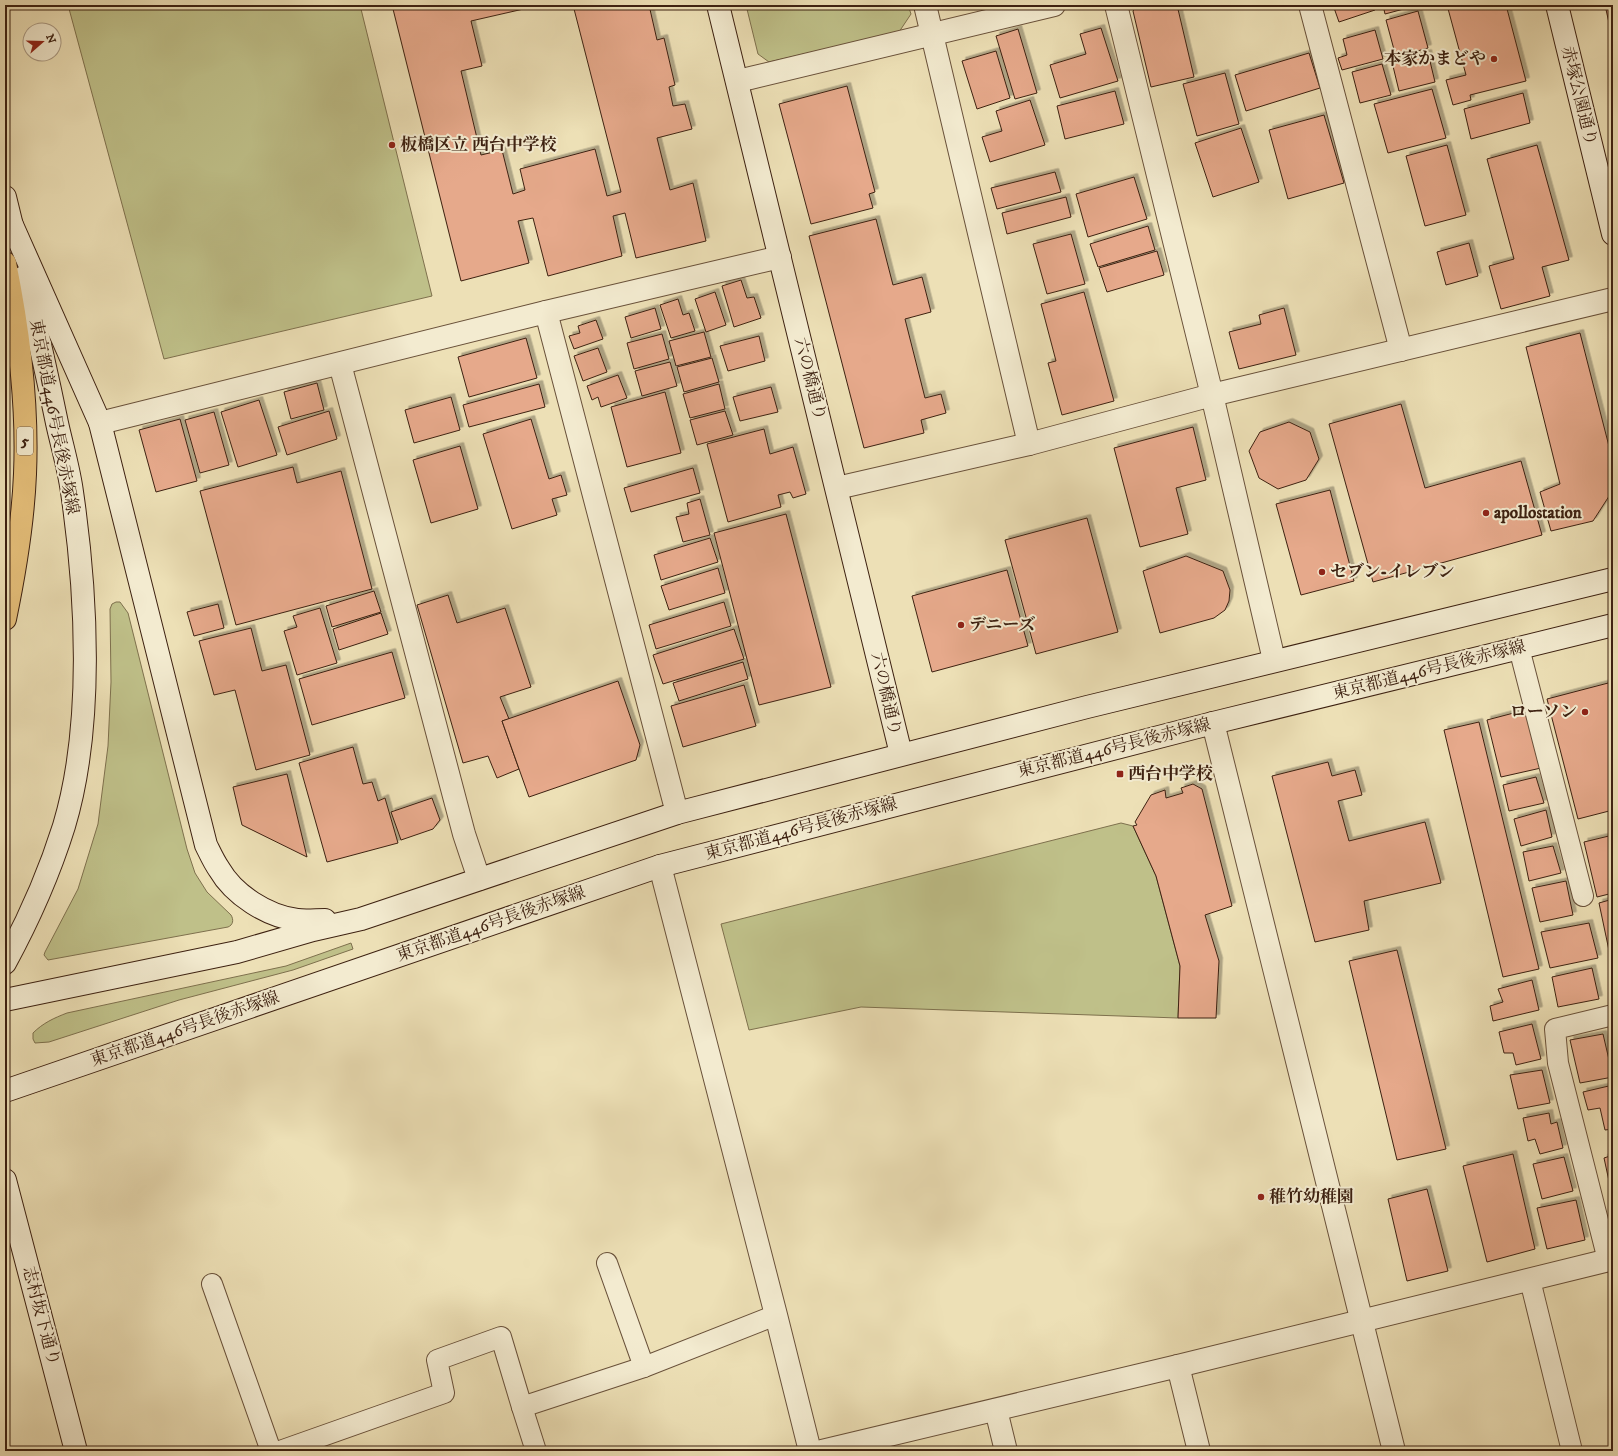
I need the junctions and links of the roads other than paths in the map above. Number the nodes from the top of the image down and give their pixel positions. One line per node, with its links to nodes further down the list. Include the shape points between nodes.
1 (718, 5): 8 (street, 六の橋通り)
2 (926, 5): 7 (street)
3 (1054, 5): 7 (street)
4 (1116, 5): 18 (street)
5 (1310, 5): 16 (street)
6 (1557, 5): 11 (street, 赤塚公園通り)
7 (933, 34): 8 (street); 20 (street)
8 (738, 81): 12 (street, 六の橋通り)
9 (5, 196): 10 (street, 東京都道446号長後赤塚線)
10 (12, 225): 19 (street); 34 (street, 東京都道446号長後赤塚線, via 72,491 82,591 84,648 83,708 77,767 64,825 24,929)
11 (1613, 234)
12 (780, 257): 15 (street); 21 (street, 六の橋通り)
13 (5, 263): 23 (highway, 5, via 12,295 25,414 21,527)
14 (1613, 299): 16 (street)
15 (546, 312): 17 (street); 29 (street)
16 (1401, 350): 18 (street)
17 (340, 364): 19 (street); 31 (street, via 464,834)
18 (1212, 395): 20 (street); 26 (street)
19 (100, 423): 33 (street, via 206,845 219,870 235,888 256,905 276,914 296,920)
20 (1029, 444): 21 (street)
21 (837, 488): 28 (street, 六の橋通り)
22 (1613, 578): 26 (street)
23 (5, 619)
24 (1613, 625): 25 (street, 東京都道446号長後赤塚線)
25 (1519, 648): 27 (street, 東京都道446号長後赤塚線); 32 (lane)
26 (1274, 660): 28 (street)
27 (1213, 723): 30 (street, 東京都道446号長後赤塚線); 44 (street)
28 (901, 754): 29 (street)
29 (677, 813): 31 (street)
30 (660, 866): 37 (street, 東京都道446号長後赤塚線); 43 (street)
31 (479, 879): 33 (street)
32 (1583, 896)
33 (361, 919): 35 (street, via 236,952)
34 (5, 963)
35 (5, 1000)
36 (1613, 1015): 39 (lane, via 1555,1029 1558,1063)
37 (5, 1091)
38 (5, 1180): 49 (street, 志村坂下通り)
39 (1611, 1260): 41 (street)
40 (607, 1262): 46 (lane)
41 (1530, 1280): 44 (street); 58 (lane)
42 (212, 1284): 50 (lane)
43 (776, 1315): 46 (lane); 53 (street)
44 (1361, 1320): 45 (street); 57 (street)
45 (1178, 1366): 48 (street); 56 (street)
46 (644, 1367): 47 (lane)
47 (522, 1407): 51 (lane, via 501,1337 436,1360 444,1393); 52 (lane)
48 (996, 1410): 54 (street); 55 (street)
49 (76, 1451)
50 (270, 1451)
51 (280, 1451)
52 (536, 1451)
53 (810, 1451)
54 (822, 1451)
55 (1006, 1451)
56 (1199, 1451)
57 (1394, 1451)
58 (1572, 1451)

